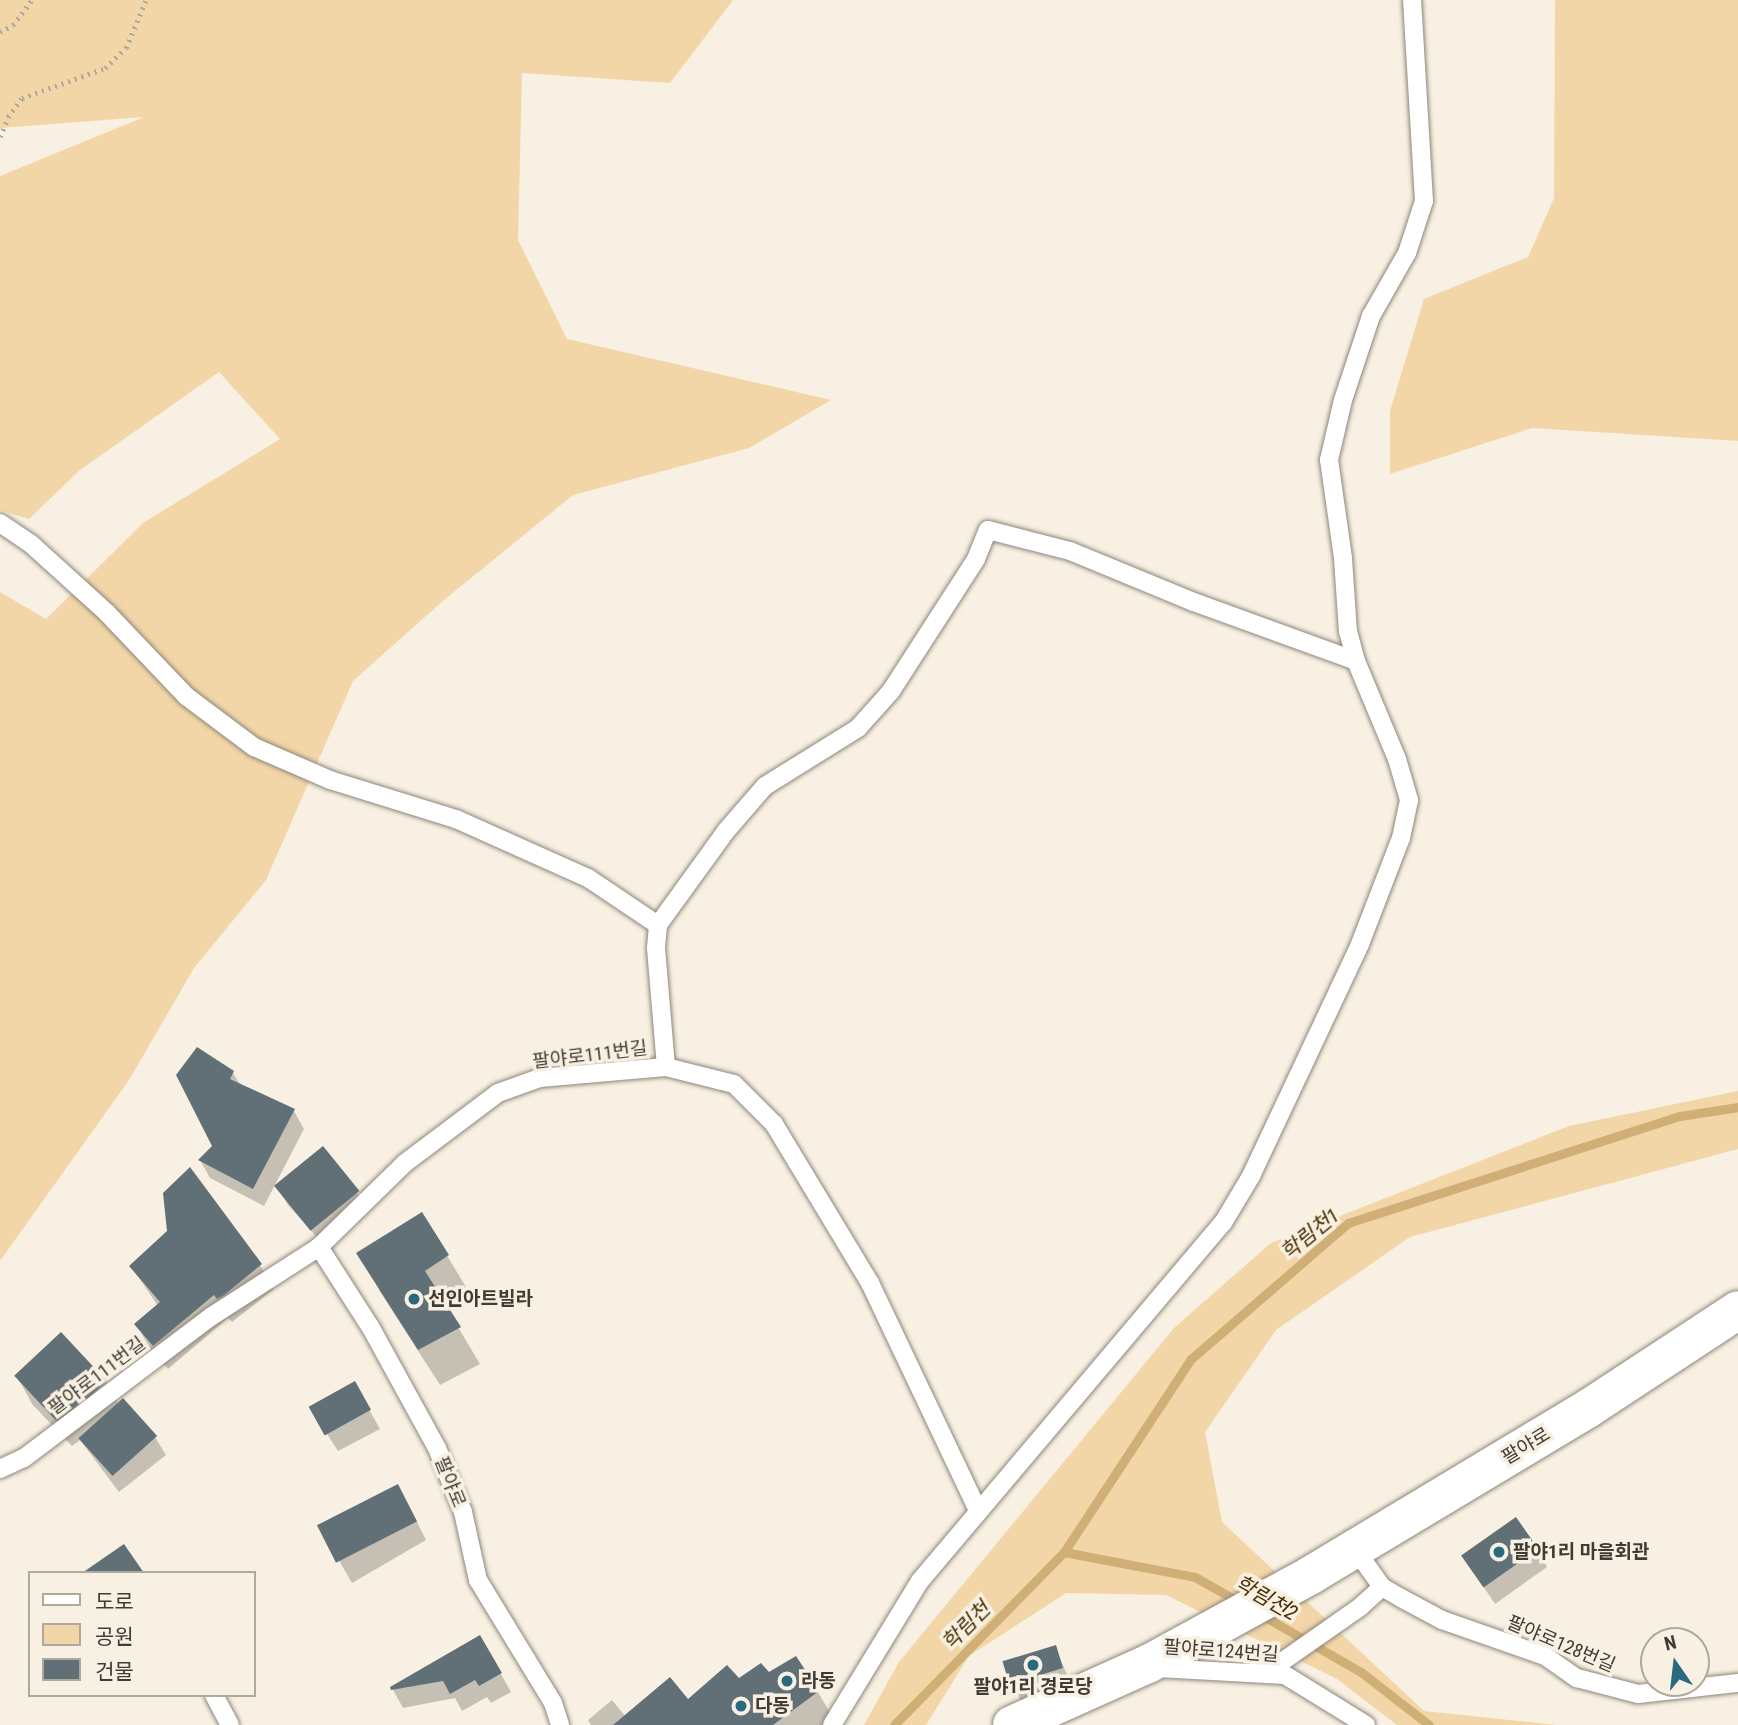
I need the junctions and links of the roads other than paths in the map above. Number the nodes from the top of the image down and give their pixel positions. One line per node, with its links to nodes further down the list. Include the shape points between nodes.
1 (1412, 0): 3 (lane, via 1424,201 1406,253 1371,316 1329,460 1348,632)
2 (0, 523): 4 (lane, via 31,544 107,614 186,696 254,747 330,780 456,819 588,878)
3 (1356, 661): 4 (lane, via 1070,551 988,530 975,559 891,691 858,728 765,786); 9 (lane, via 1409,800 1401,838 1360,944 1251,1176 1223,1223)
4 (657, 925): 5 (lane)
5 (666, 1067): 6 (lane, 팔야로111번길, via 540,1078 498,1093 405,1164); 9 (lane, 팔야로111번길, via 734,1084 774,1124 870,1283)
6 (319, 1247): 8 (lane, 팔야로111번길, via 212,1316 24,1458); 17 (lane, 팔야로, via 371,1328 437,1448 463,1512 478,1580 553,1703)
7 (1738, 1311): 10 (street, 팔야로)
8 (0, 1469)
9 (978, 1510): 18 (lane, via 920,1581)
10 (1355, 1549): 11 (lane, 팔야로128번길); 12 (street, 팔야로)
11 (1382, 1587): 13 (lane, via 1283,1661); 14 (lane, 팔야로128번길, via 1442,1620 1545,1656 1577,1678 1618,1691 1653,1694)
12 (1144, 1667): 13 (lane, 팔야로124번길); 19 (street, 팔야로)
13 (1243, 1672): 20 (lane, 팔야로124번길, via 1285,1675)
14 (1738, 1683)
15 (216, 1697): 16 (lane)
16 (230, 1725)
17 (560, 1725)
18 (832, 1725)
19 (1012, 1725)
20 (1366, 1725)

